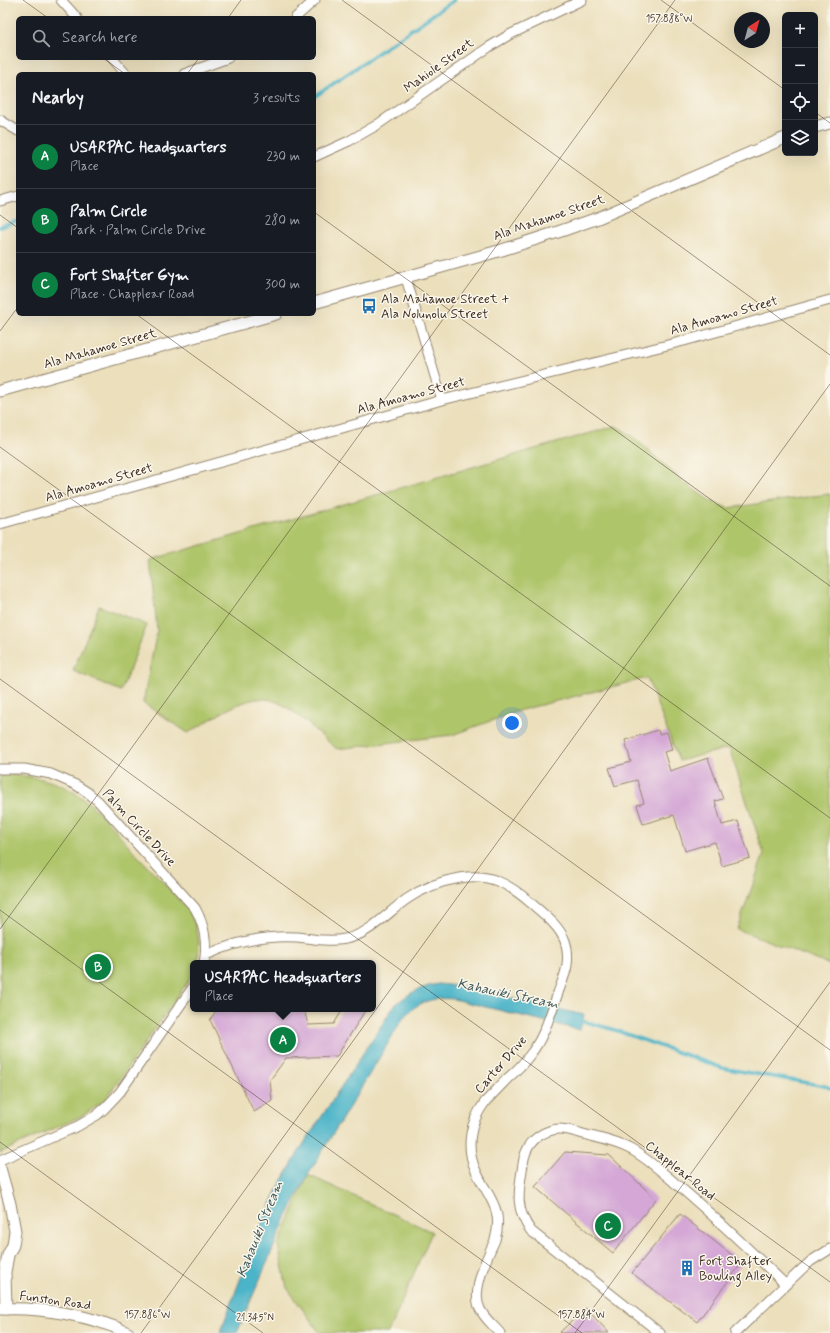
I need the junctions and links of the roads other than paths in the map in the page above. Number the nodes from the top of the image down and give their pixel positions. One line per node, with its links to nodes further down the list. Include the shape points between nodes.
1 (61, 0): 4 (street)
2 (315, 0): 5 (street)
3 (582, 0): 15 (street, Mahiole Street, via 489,47 377,125)
4 (75, 16)
5 (296, 16)
6 (114, 60): 8 (street)
7 (222, 60): 9 (street)
8 (124, 72)
9 (190, 72)
10 (0, 120): 13 (street)
11 (830, 123): 12 (street)
12 (818, 126)
13 (16, 130)
14 (782, 139): 18 (street, Ala Mahamoe Street, via 591,220 502,250)
15 (316, 155)
16 (16, 197): 17 (street)
17 (0, 201)
18 (406, 278): 20 (street, Ala Mahamoe Street); 23 (street)
19 (830, 300): 23 (street, Ala Amoamo Street, via 684,341)
20 (316, 303)
21 (269, 316): 22 (street, Ala Mahamoe Street)
22 (0, 391)
23 (442, 400): 24 (street, Ala Amoamo Street)
24 (0, 524)
25 (0, 769): 26 (street, Palm Circle Drive, via 24,769 51,774 76,785 98,801 195,908 205,933)
26 (205, 959): 34 (street, Carter Drive, via 236,943 267,938 352,938 365,932 408,898 421,891 448,880 473,876 498,881 521,895 561,933 567,949 567,967 547,1024 530,1055 485,1102 475,1118 470,1137 473,1163 494,1203 497,1218 497,1233 477,1288 477,1301 482,1313)
27 (190, 990): 28 (street, via 120,1092 105,1108 78,1126)
28 (0, 1160)
29 (0, 1168): 32 (street, via 15,1231 5,1272)
30 (830, 1249): 31 (street, via 810,1262)
31 (785, 1284): 35 (street, Chapplear Road, via 702,1205 640,1155 621,1145 566,1129 545,1132 533,1141 525,1153 518,1201 522,1216 531,1230); 36 (street)
32 (3, 1309): 33 (street, Funston Road, via 71,1314)
33 (128, 1333)
34 (500, 1333)
35 (660, 1333)
36 (735, 1333)

